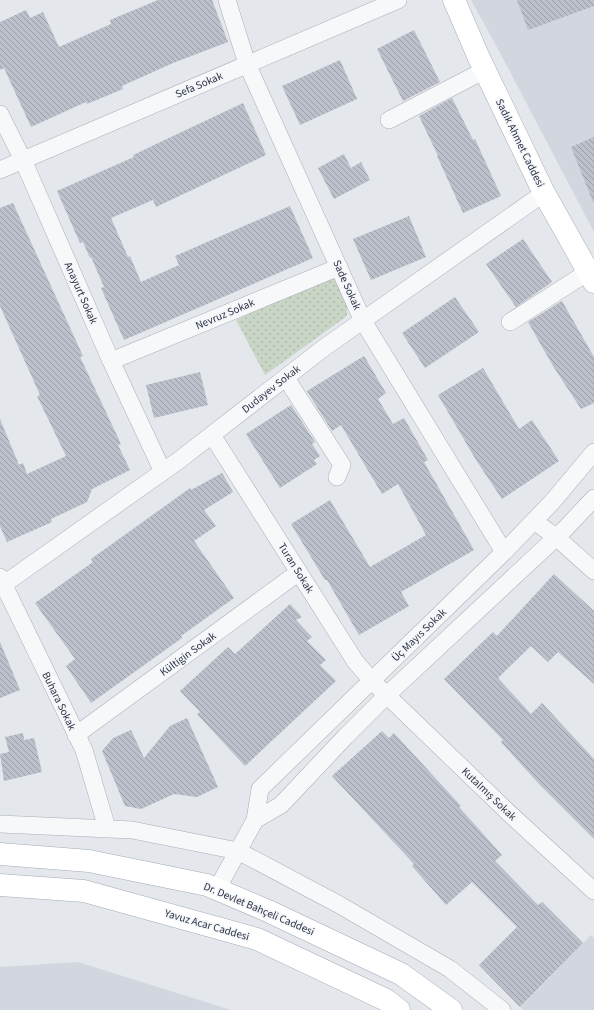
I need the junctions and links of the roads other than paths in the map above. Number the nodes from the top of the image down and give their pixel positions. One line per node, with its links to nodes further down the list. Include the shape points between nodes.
1 (226, 0): 4 (street, Sade Sokak)
2 (398, 0): 4 (street, Sefa Sokak)
3 (454, 0): 5 (main road, Sadık Ahmet Caddesi)
4 (247, 64): 8 (street, Sefa Sokak); 11 (street, Sade Sokak)
5 (485, 70): 7 (street); 10 (main road, Sadık Ahmet Caddesi)
6 (0, 114): 8 (street, Anayurt Sokak)
7 (389, 120)
8 (23, 160): 9 (street, Sefa Sokak); 15 (street, Anayurt Sokak)
9 (0, 170)
10 (544, 193): 12 (main road, Sadık Ahmet Caddesi); 13 (street, Dudayev Sokak)
11 (339, 267): 13 (street, Sade Sokak); 15 (street, Nevruz Sokak)
12 (592, 276): 14 (street)
13 (363, 321): 16 (street, Dudayev Sokak); 24 (street, Sade Sokak)
14 (510, 322)
15 (111, 361): 19 (street, Anayurt Sokak)
16 (286, 378): 17 (street, Dudayev Sokak); 20 (street, via 342,465)
17 (212, 435): 19 (street, Dudayev Sokak); 26 (street, Turan Sokak)
18 (594, 452): 22 (street, Üç Mayıs Sokak)
19 (163, 472): 27 (street, Dudayev Sokak)
20 (337, 477)
21 (594, 498): 23 (street, Üç Mayıs Sokak)
22 (534, 521): 23 (street); 24 (street, Üç Mayıs Sokak)
23 (556, 537): 25 (street); 29 (street, Üç Mayıs Sokak)
24 (504, 552): 28 (street, Üç Mayıs Sokak)
25 (594, 571)
26 (300, 572): 28 (street, Turan Sokak, via 355,662); 30 (street, Kültigin Sokak)
27 (1, 583): 30 (street, Buhara Sokak)
28 (372, 681): 29 (street, Turan Sokak); 31 (street, Üç Mayıs Sokak, via 260,789)
29 (387, 695): 31 (street, Üç Mayıs Sokak, via 281,805); 38 (street, Kutalmış Sokak)
30 (76, 735): 33 (street, Buhara Sokak, via 84,750)
31 (255, 820): 34 (street, Üç Mayıs Sokak)
32 (0, 824): 33 (street)
33 (107, 828): 34 (street, via 132,830)
34 (238, 851): 37 (street, Üç Mayıs Sokak); 41 (street, via 338,904 450,969)
35 (0, 854): 37 (main road, Dr. Devlet Bahçeli Caddesi, via 89,861)
36 (0, 885): 39 (main road, Yavuz Acar Caddesi, via 84,891 257,939 386,1000)
37 (217, 889): 40 (main road, Dr. Devlet Bahçeli Caddesi, via 401,974)
38 (594, 891)
39 (399, 1010)
40 (451, 1010)
41 (502, 1010)

